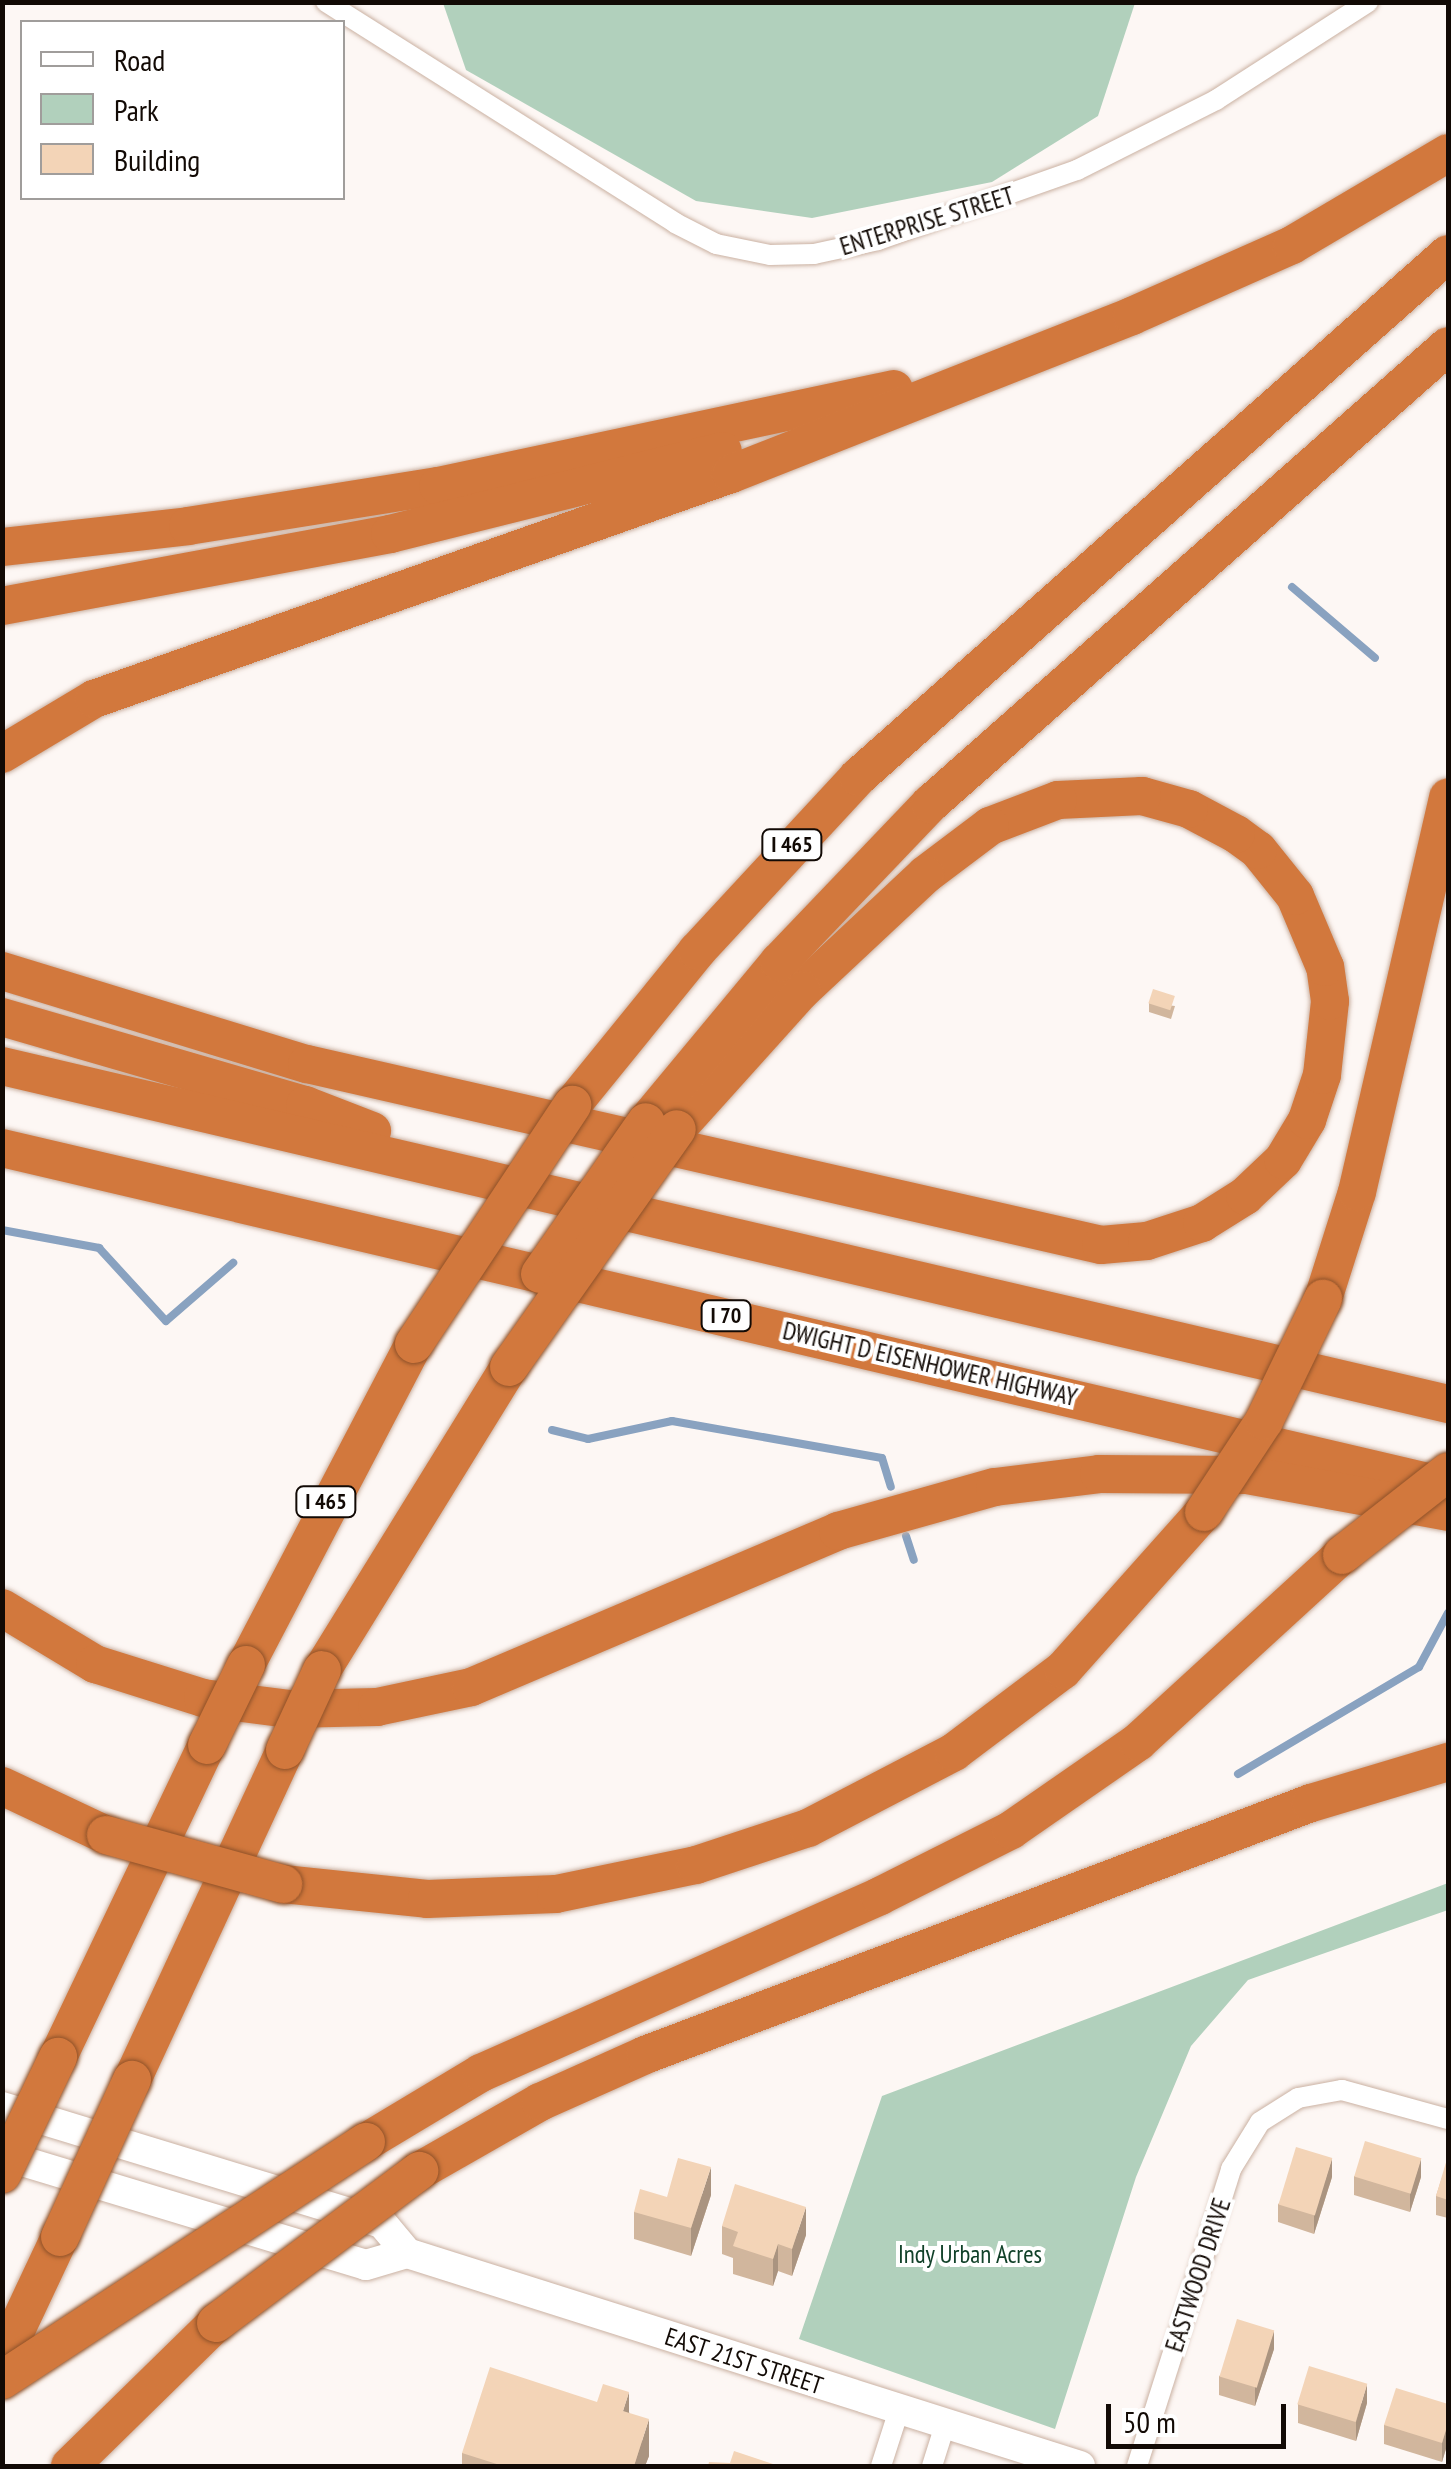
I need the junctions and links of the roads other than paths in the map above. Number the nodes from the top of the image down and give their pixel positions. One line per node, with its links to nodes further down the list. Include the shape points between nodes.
1 (326, 2): 2 (street, ENTERPRISE STREET, via 663,216 716,244 770,255 814,254 878,240 1077,170 1216,100)
2 (1368, 2)
3 (1448, 153): 6 (highway, via 1292,245 1132,316)
4 (1448, 254): 28 (highway, I 465, bridge, via 858,777 697,951 572,1105 414,1344 246,1665)
5 (1448, 346): 15 (highway, I 465, via 942,793 818,917)
6 (975, 374): 7 (highway); 8 (highway, via 403,492)
7 (828, 433): 9 (highway, via 724,450 390,534); 10 (highway, via 731,474 94,699)
8 (2, 547)
9 (2, 606)
10 (2, 754)
11 (1448, 797): 24 (highway, bridge, via 1357,1192 1323,1299 1264,1421 1204,1512 1063,1670 954,1752 808,1828 696,1865 556,1894 428,1900 283,1884 106,1836)
12 (2, 971): 15 (highway, via 307,1064 1102,1246 1202,1223 1236,1203 1283,1160 1322,1075 1330,1001 1325,966 1295,896 1236,834 1189,809 1142,796 1058,800 990,826 925,875)
13 (2, 1017): 17 (highway, via 306,1104)
14 (2, 1066): 17 (highway)
15 (661, 1126): 30 (highway, I 465, bridge, via 402,1505)
16 (2, 1148): 20 (highway, DWIGHT D EISENHOWER HIGHWAY / I 70)
17 (485, 1176): 18 (highway)
18 (1448, 1404)
19 (1448, 1472): 31 (highway, bridge, via 1342,1555 1138,1742 1011,1830 880,1896 481,2072)
20 (1448, 1487)
21 (1448, 1512): 22 (highway, via 1247,1476 1099,1474 994,1487 838,1531 471,1687 377,1707 290,1709 203,1698 95,1664)
22 (2, 1608)
23 (1448, 1762): 34 (highway, bridge, via 1311,1803 645,2054 510,2118 419,2171 216,2323)
24 (2, 1786)
25 (2, 2107): 29 (main road, EAST 21ST STREET, via 382,2223)
26 (1448, 2119): 38 (street, EASTWOOD DRIVE, via 1353,2090 1288,2102 1260,2122 1235,2159)
27 (2, 2155): 29 (main road, EAST 21ST STREET, via 366,2265)
28 (2, 2174)
29 (408, 2254): 32 (main road, EAST 21ST STREET)
30 (2, 2360)
31 (2, 2380)
32 (899, 2410): 33 (main road, EAST 21ST STREET); 35 (street)
33 (946, 2425): 36 (street); 37 (main road, EAST 21ST STREET)
34 (70, 2466)
35 (881, 2466)
36 (932, 2466)
37 (1080, 2466)
38 (1136, 2466)

